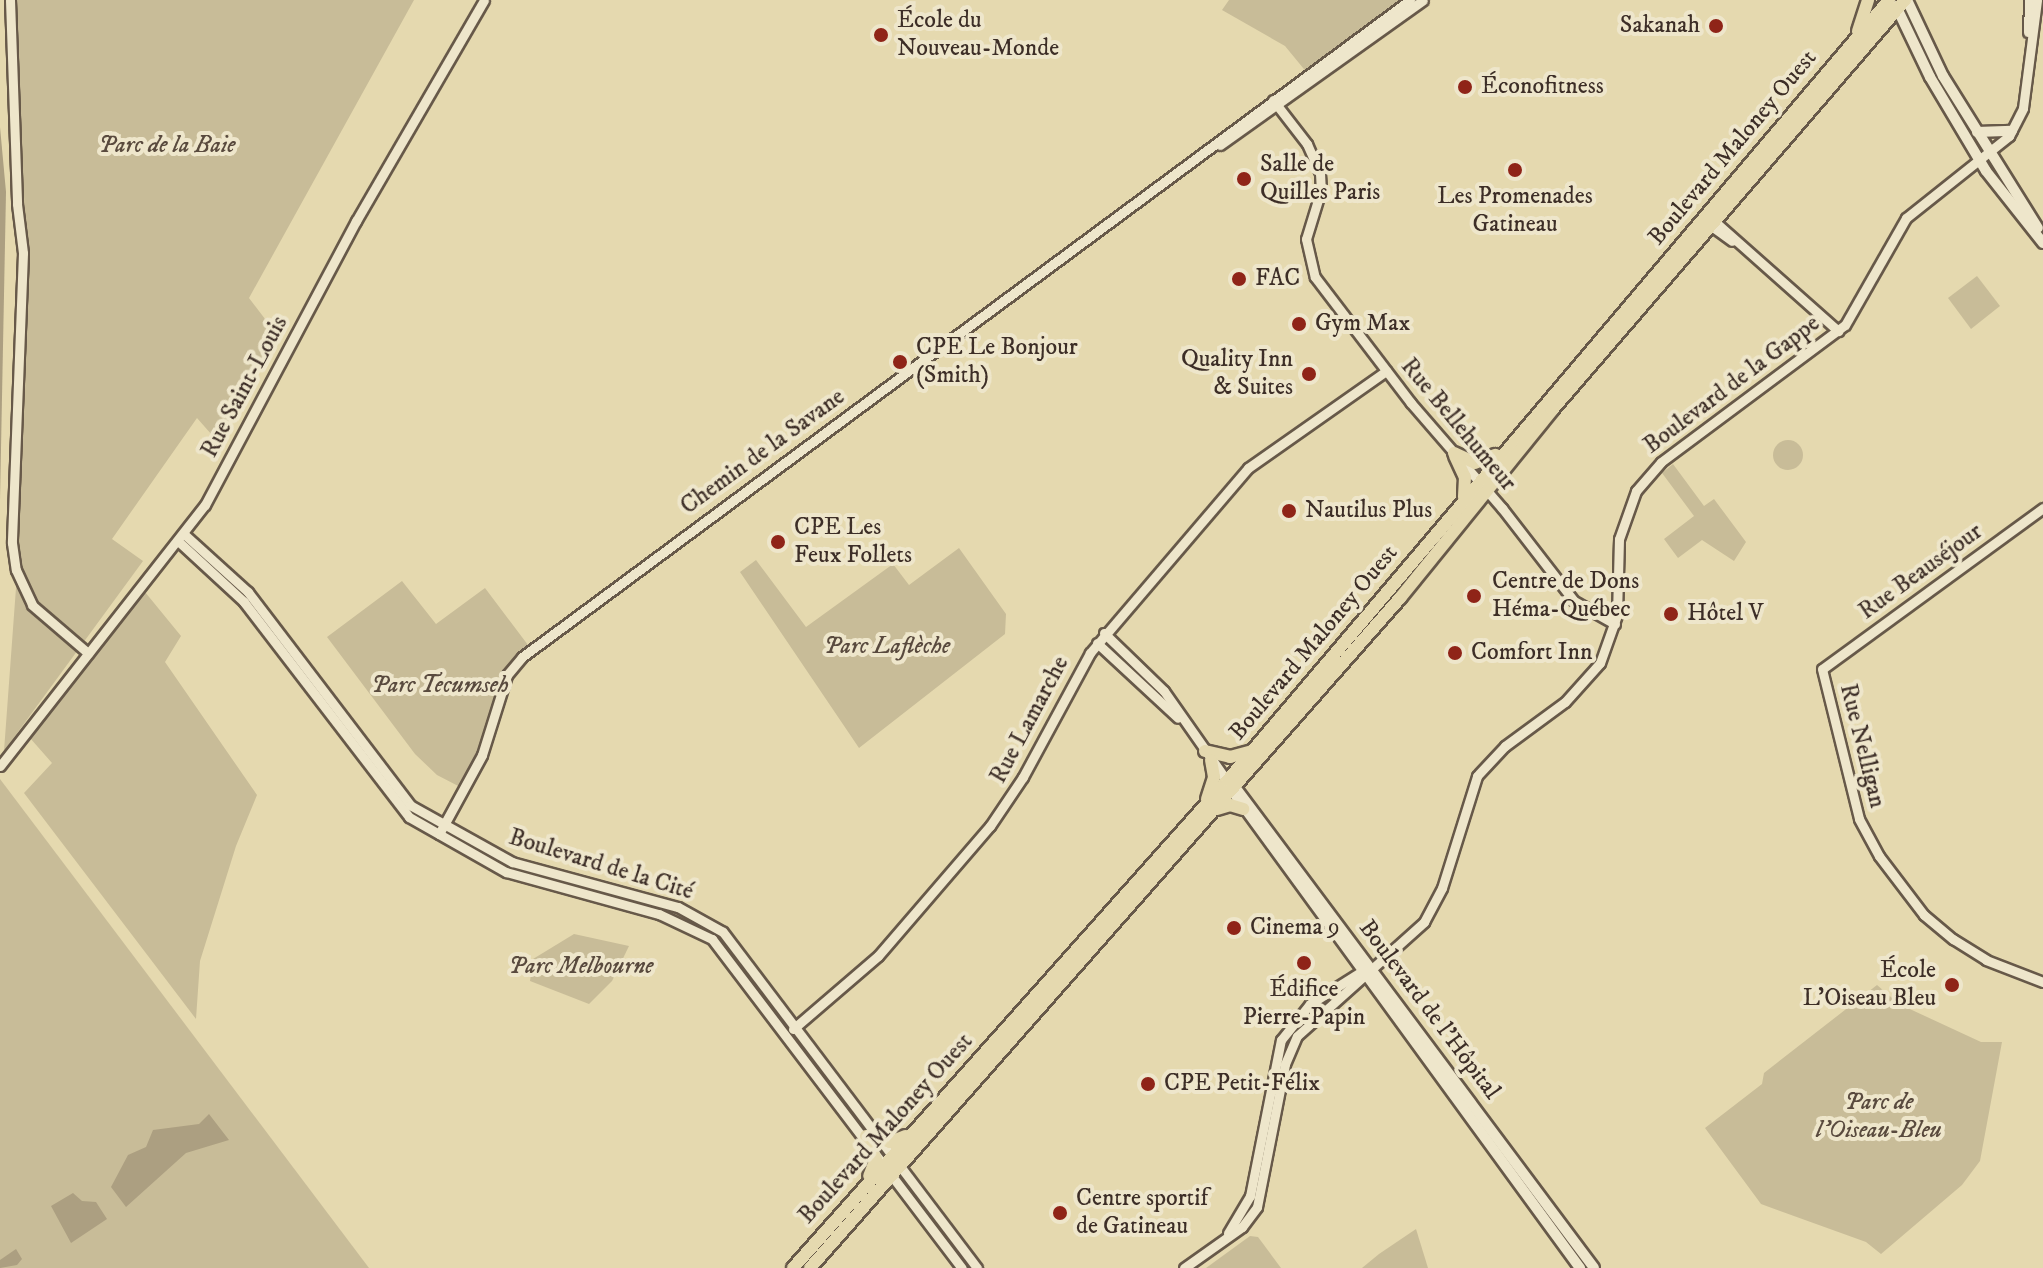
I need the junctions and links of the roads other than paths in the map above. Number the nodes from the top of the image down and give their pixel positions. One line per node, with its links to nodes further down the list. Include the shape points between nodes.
1 (10, 0): 29 (street, via 23,253 12,543 16,570 32,605)
2 (484, 0): 24 (street, Rue Saint-Louis, via 356,221 205,505)
3 (1410, 0): 11 (street, Chemin de la Savane)
4 (1423, 0): 11 (street, Chemin de la Savane)
5 (1868, 0): 9 (main road)
6 (2029, 0): 10 (street, Boulevard de la Gappe)
7 (2037, 0): 10 (street, Boulevard de la Gappe)
8 (1898, 2): 9 (main road, Boulevard Maloney Ouest); 13 (main road); 14 (main road, via 1926,71); 15 (main road, Boulevard Maloney Ouest)
9 (1856, 38): 15 (main road, Boulevard Maloney Ouest)
10 (2025, 99): 12 (street, Boulevard de la Gappe)
11 (1275, 103): 18 (street, Rue Bellehumeur, via 1310,149 1320,173 1319,200 1306,239 1311,269); 39 (street, Chemin de la Savane, via 522,657 507,675 482,755)
12 (2012, 131): 13 (main road); 14 (street, Boulevard de la Gappe)
13 (1977, 132): 14 (main road)
14 (1984, 156): 16 (main road); 17 (street, Boulevard de la Gappe, via 1902,223 1885,247 1863,300)
15 (1708, 219): 17 (street); 19 (main road, Boulevard Maloney Ouest); 21 (main road, Boulevard Maloney Ouest)
16 (2043, 240)
17 (1838, 331): 25 (street, Boulevard de la Gappe, via 1643,481 1621,529)
18 (1386, 371): 20 (street, Rue Bellehumeur); 26 (street, Rue Lamarche, via 1253,462)
19 (1507, 447): 20 (main road, via 1479,463); 21 (main road, Boulevard Maloney Ouest)
20 (1454, 453): 21 (street, Rue Bellehumeur); 22 (main road, via 1465,477)
21 (1482, 485): 22 (main road, Boulevard Maloney Ouest); 25 (street, Rue Bellehumeur, via 1580,608); 28 (main road, Boulevard Maloney Ouest)
22 (1464, 497): 28 (main road, Boulevard Maloney Ouest)
23 (2043, 508): 30 (street, Rue Beauséjour)
24 (181, 538): 29 (street, Rue Saint-Louis); 39 (street, Boulevard de la Cité, via 248,592 400,795)
25 (1615, 624): 40 (street, Boulevard de la Gappe, via 1600,663 1580,688 1483,767 1471,788 1437,901 1416,932)
26 (1104, 633): 27 (street, Rue Lamarche); 31 (street, Boulevard de l'Hôpital, via 1164,691)
27 (1097, 643): 31 (street, Boulevard de l'Hôpital); 43 (street, Rue Lamarche, via 990,826 878,956)
28 (1349, 646): 32 (main road, Boulevard Maloney Ouest); 35 (main road, Boulevard Maloney Ouest)
29 (88, 653): 34 (street, Rue Saint-Louis)
30 (1822, 669): 42 (street, Rue Nelligan, via 1859,819 1879,856 1942,931 1986,960)
31 (1189, 729): 33 (street, Boulevard de l'Hôpital)
32 (1252, 751): 33 (main road); 35 (main road, Boulevard Maloney Ouest)
33 (1208, 755): 35 (street, Boulevard de l'Hôpital); 36 (main road, via 1214,777)
34 (0, 766)
35 (1232, 787): 36 (main road, Boulevard Maloney Ouest); 37 (main road, Boulevard Maloney Ouest); 38 (main road, Boulevard de l'Hôpital); 40 (main road, Boulevard de l'Hôpital)
36 (1203, 807): 47 (main road, Boulevard Maloney Ouest)
37 (1217, 809): 38 (main road); 49 (main road, Boulevard Maloney Ouest)
38 (1243, 809): 41 (main road, Boulevard de l'Hôpital)
39 (441, 830): 43 (street, Boulevard de la Cité, via 512,862 700,917 734,944); 44 (street, Boulevard de la Cité, via 506,872 648,910 706,934)
40 (1373, 967): 41 (street); 60 (main road, Boulevard de l'Hôpital)
41 (1362, 974): 45 (street, via 1301,1011); 46 (street, via 1314,1015); 59 (main road, Boulevard de l'Hôpital)
42 (2043, 982)
43 (796, 1026): 44 (street, Rue Lamarche); 48 (street, Boulevard de la Cité)
44 (787, 1034): 48 (street, Boulevard de la Cité)
45 (1277, 1049): 46 (street); 50 (street)
46 (1287, 1055): 51 (street)
47 (915, 1130): 48 (main road, via 898,1141); 49 (main road, Boulevard Maloney Ouest)
48 (872, 1136): 49 (street, Boulevard de la Cité); 52 (main road, via 875,1164)
49 (893, 1164): 52 (main road, Boulevard Maloney Ouest); 55 (main road, Boulevard Maloney Ouest); 56 (street, Boulevard de la Cité); 57 (street, Boulevard de la Cité)
50 (1256, 1169): 51 (street); 53 (street, via 1247,1206)
51 (1268, 1171): 53 (street, via 1253,1215)
52 (848, 1205): 54 (main road, Boulevard Maloney Ouest)
53 (1221, 1241): 58 (street)
54 (793, 1268)
55 (810, 1268)
56 (962, 1268)
57 (977, 1268)
58 (1184, 1268)
59 (1580, 1268)
60 (1594, 1268)

